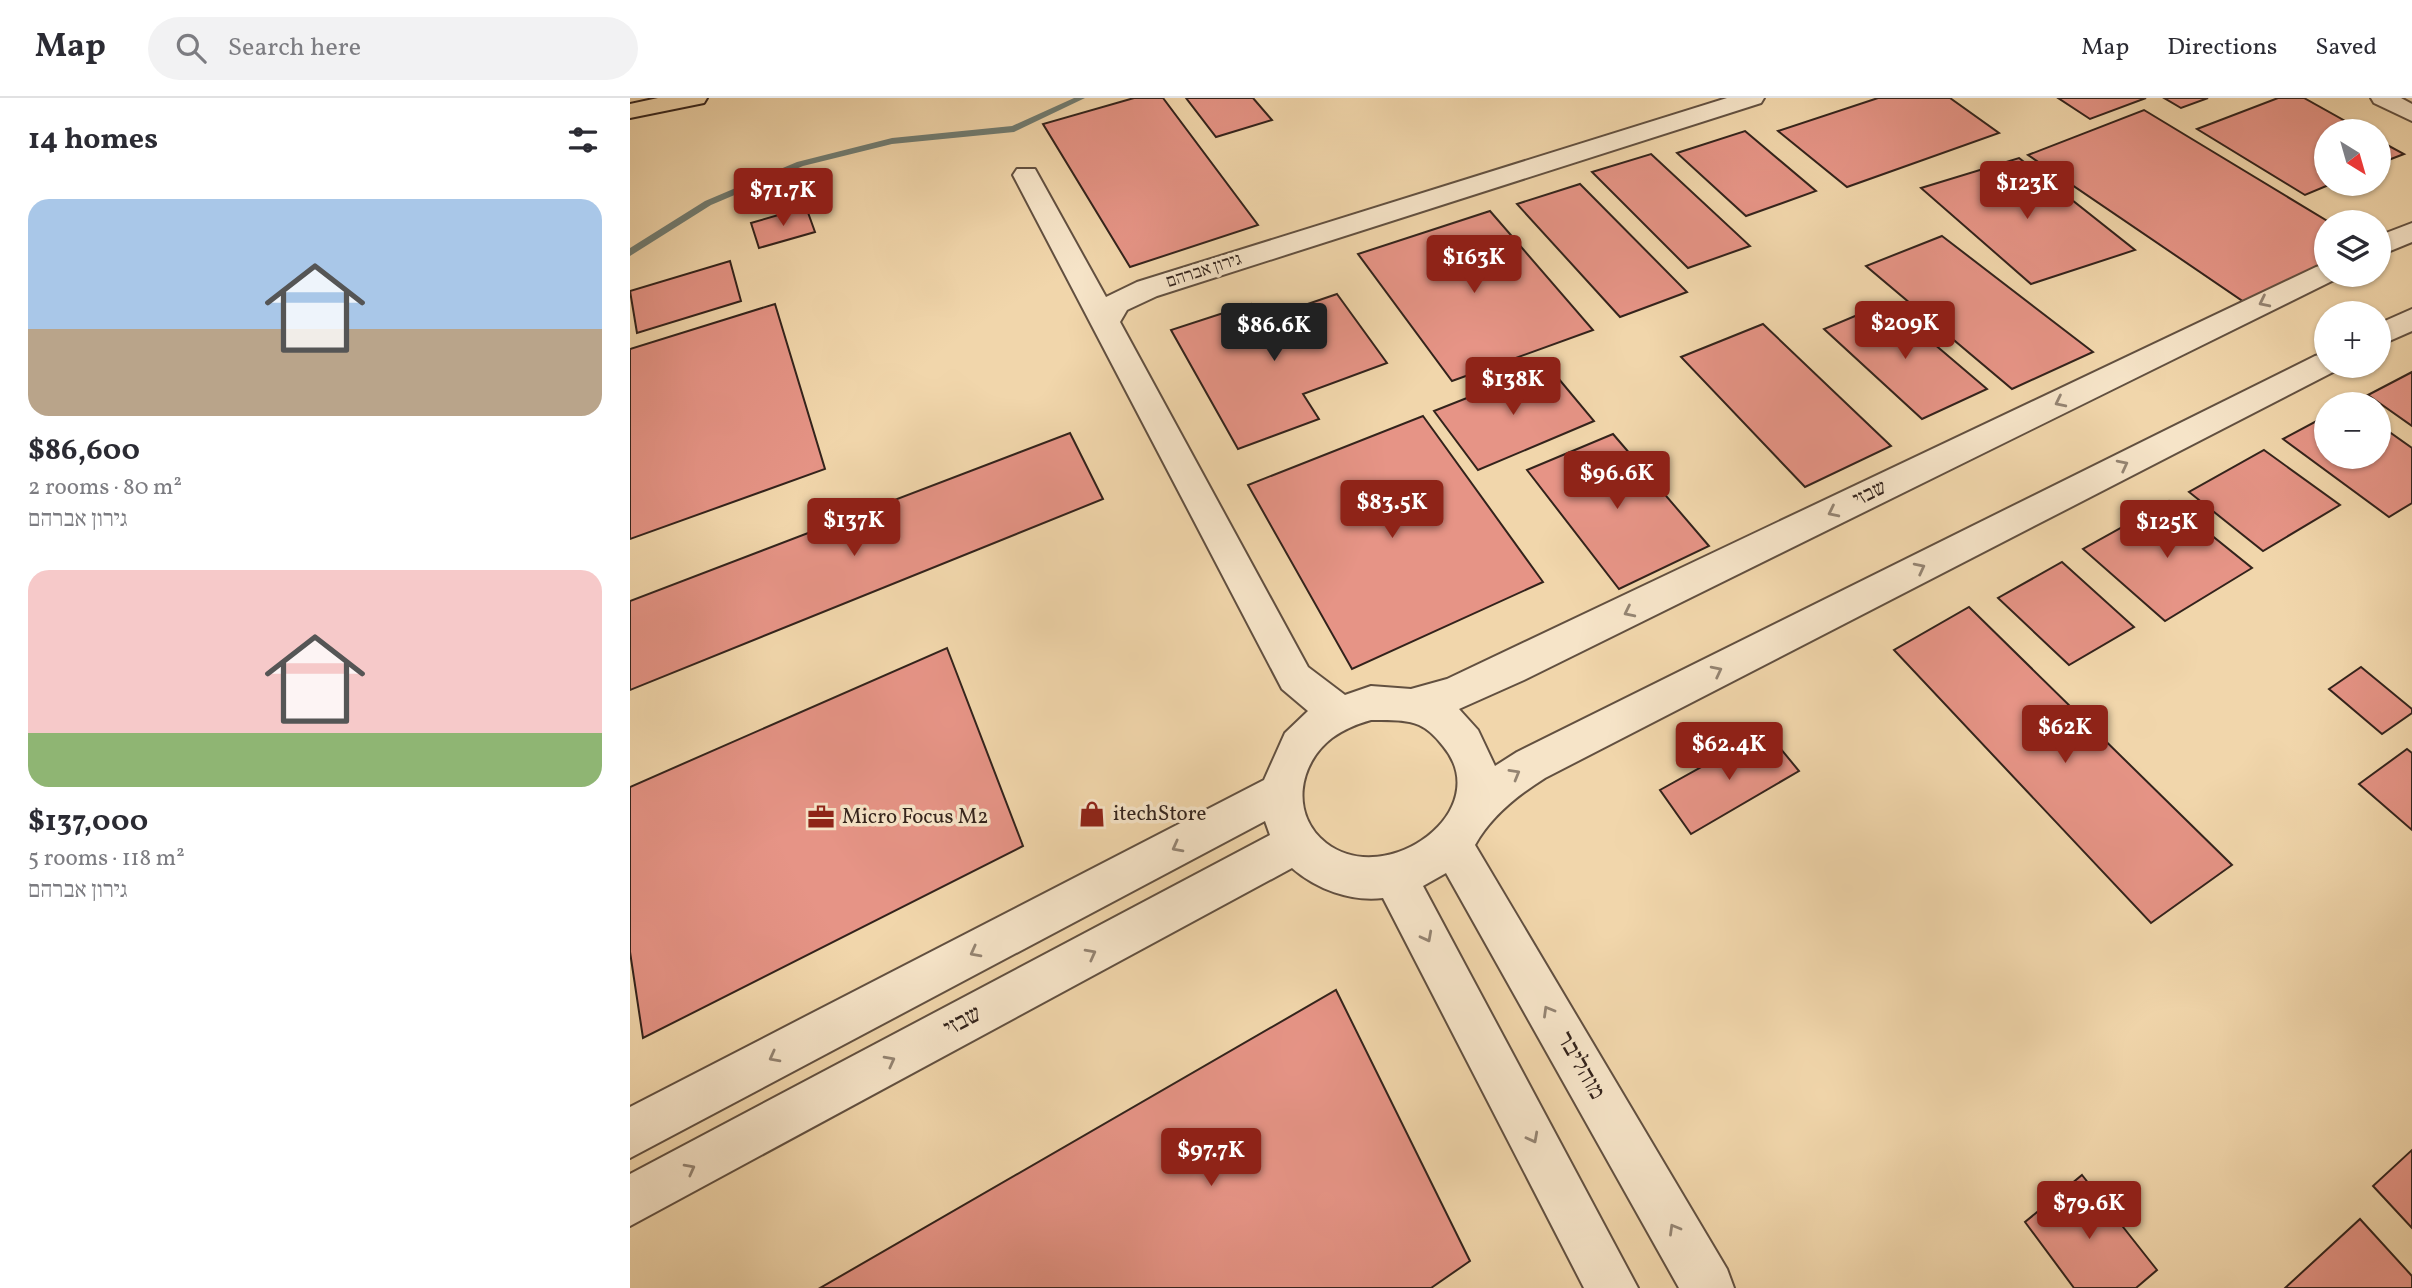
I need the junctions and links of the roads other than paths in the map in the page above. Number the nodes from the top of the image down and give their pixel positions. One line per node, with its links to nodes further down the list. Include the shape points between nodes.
1 (695, 98): 4 (main road)
2 (1752, 98): 11 (street, גירון אברהם, via 1147,289 1117,303)
3 (2383, 98): 5 (street)
4 (630, 111)
5 (2412, 114)
6 (1026, 174): 11 (street)
7 (2412, 231): 8 (street)
8 (2391, 241)
9 (2314, 278): 14 (street, שבזי, one-way to 14, via 1511,669 1454,694)
10 (2412, 319): 12 (street)
11 (1105, 321): 15 (street, via 1295,678)
12 (2391, 330)
13 (2314, 369): 17 (street, one-way to 13, via 1483,798 1531,765)
14 (1411, 706): 15 (street, via 1371,703); 17 (street, via 1435,714 1454,729 1469,750 1476,773 1476,797)
15 (1339, 713): 16 (street, via 1310,732 1290,760)
16 (1281, 792): 18 (street, via 1284,819); 20 (street, one-way to 20)
17 (1460, 833): 19 (street, via 1426,864); 23 (street, מוהליבר, one-way to 17)
18 (1296, 844): 19 (street, via 1315,862 1339,874 1366,879); 21 (street, שבזי, one-way to 18)
19 (1395, 877): 22 (street, one-way to 22)
20 (630, 1133)
21 (630, 1201)
22 (1612, 1288)
23 (1708, 1288)

